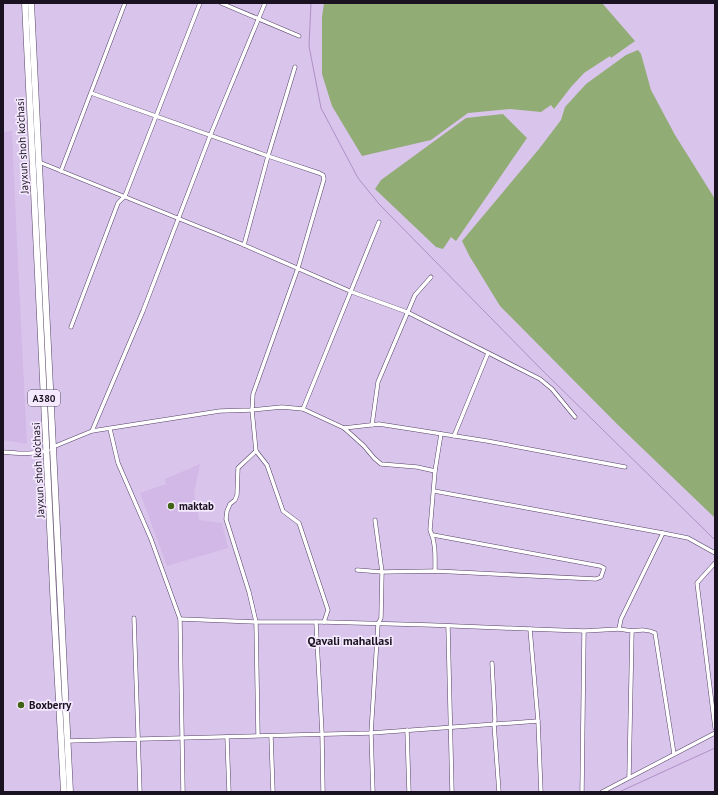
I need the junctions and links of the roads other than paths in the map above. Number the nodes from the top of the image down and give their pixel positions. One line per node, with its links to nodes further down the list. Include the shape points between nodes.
1 (25, 3): 35 (highway, Jayxun shoh ko'chasi / A380)
2 (31, 3): 14 (highway, Jayxun shoh ko'chasi / A380)
3 (125, 3): 10 (street)
4 (200, 3): 11 (street)
5 (221, 3): 7 (street)
6 (265, 3): 7 (street)
7 (259, 18): 8 (street); 12 (street)
8 (299, 36)
9 (295, 67): 13 (street)
10 (91, 93): 11 (street); 15 (street)
11 (157, 117): 12 (street); 16 (street)
12 (210, 136): 13 (street); 17 (street)
13 (268, 156): 19 (street); 20 (street, via 323,175 324,179)
14 (39, 162): 15 (street); 35 (highway, Jayxun shoh ko'chasi / A380)
15 (61, 171): 16 (street)
16 (125, 196): 17 (street); 24 (street, via 118,203)
17 (179, 219): 19 (street); 32 (street)
18 (379, 222): 22 (street)
19 (244, 245): 20 (street)
20 (298, 268): 22 (street); 27 (street, via 253,394)
21 (431, 277): 23 (street, via 416,295)
22 (352, 292): 23 (street); 26 (street)
23 (407, 312): 25 (street); 29 (street, via 378,382)
24 (71, 327)
25 (488, 353): 28 (street, via 540,380 552,389); 34 (street)
26 (303, 409): 27 (street, via 282,407); 30 (street)
27 (252, 410): 31 (street, via 220,411); 37 (street)
28 (574, 417)
29 (372, 425): 30 (street); 33 (street, via 380,424)
30 (344, 428): 39 (street, via 381,464)
31 (110, 429): 32 (street); 50 (street, via 118,463 151,539)
32 (92, 431): 35 (street)
33 (441, 434): 34 (street); 39 (street)
34 (454, 436): 38 (street)
35 (50, 449): 36 (street, via 41,453); 74 (highway, Jayxun shoh ko'chasi / A380); 77 (highway, Jayxun shoh ko'chasi / A380, via 54,610)
36 (3, 452)
37 (256, 452): 51 (street, via 238,468 237,495 227,510 226,519); 53 (street, via 268,465 283,511 298,523 328,610)
38 (625, 467)
39 (435, 470): 40 (street)
40 (434, 491): 42 (street); 43 (street, via 430,530)
41 (374, 520): 48 (street)
42 (663, 533): 44 (street, via 688,538); 56 (street)
43 (433, 536): 47 (street); 47 (street, via 604,568 601,576 596,578)
44 (715, 553)
45 (715, 563): 64 (street, via 697,583)
46 (357, 570): 48 (street)
47 (435, 571): 48 (street)
48 (382, 572): 54 (street, via 381,618)
49 (134, 618): 73 (street)
50 (180, 619): 51 (street); 72 (street)
51 (256, 622): 52 (street); 69 (street)
52 (316, 622): 53 (street); 66 (street)
53 (324, 622): 54 (street)
54 (378, 624): 55 (street); 67 (street)
55 (448, 626): 57 (street); 63 (street)
56 (619, 629): 58 (street); 59 (street)
57 (530, 630): 59 (street); 61 (street)
58 (632, 630): 75 (street, via 643,629 655,634); 76 (street)
59 (584, 631): 89 (street)
60 (492, 663): 62 (street, via 496,720)
61 (538, 721): 62 (street); 88 (street)
62 (494, 724): 63 (street); 87 (street)
63 (450, 727): 65 (street); 86 (street)
64 (715, 728)
65 (407, 730): 67 (street); 85 (street)
66 (322, 733): 67 (street); 70 (street); 83 (street)
67 (371, 733): 84 (street)
68 (715, 733): 75 (street)
69 (258, 735): 70 (street); 71 (street)
70 (271, 736): 82 (street)
71 (227, 737): 72 (street); 81 (street)
72 (182, 738): 73 (street); 80 (street)
73 (138, 739): 74 (street); 79 (street)
74 (67, 742): 78 (highway, Jayxun shoh ko'chasi / A380)
75 (674, 754): 76 (street)
76 (629, 777): 90 (street)
77 (64, 792)
78 (70, 792)
79 (140, 792)
80 (184, 792)
81 (229, 792)
82 (273, 792)
83 (323, 792)
84 (373, 792)
85 (409, 792)
86 (452, 792)
87 (499, 792)
88 (541, 792)
89 (582, 792)
90 (602, 792)

